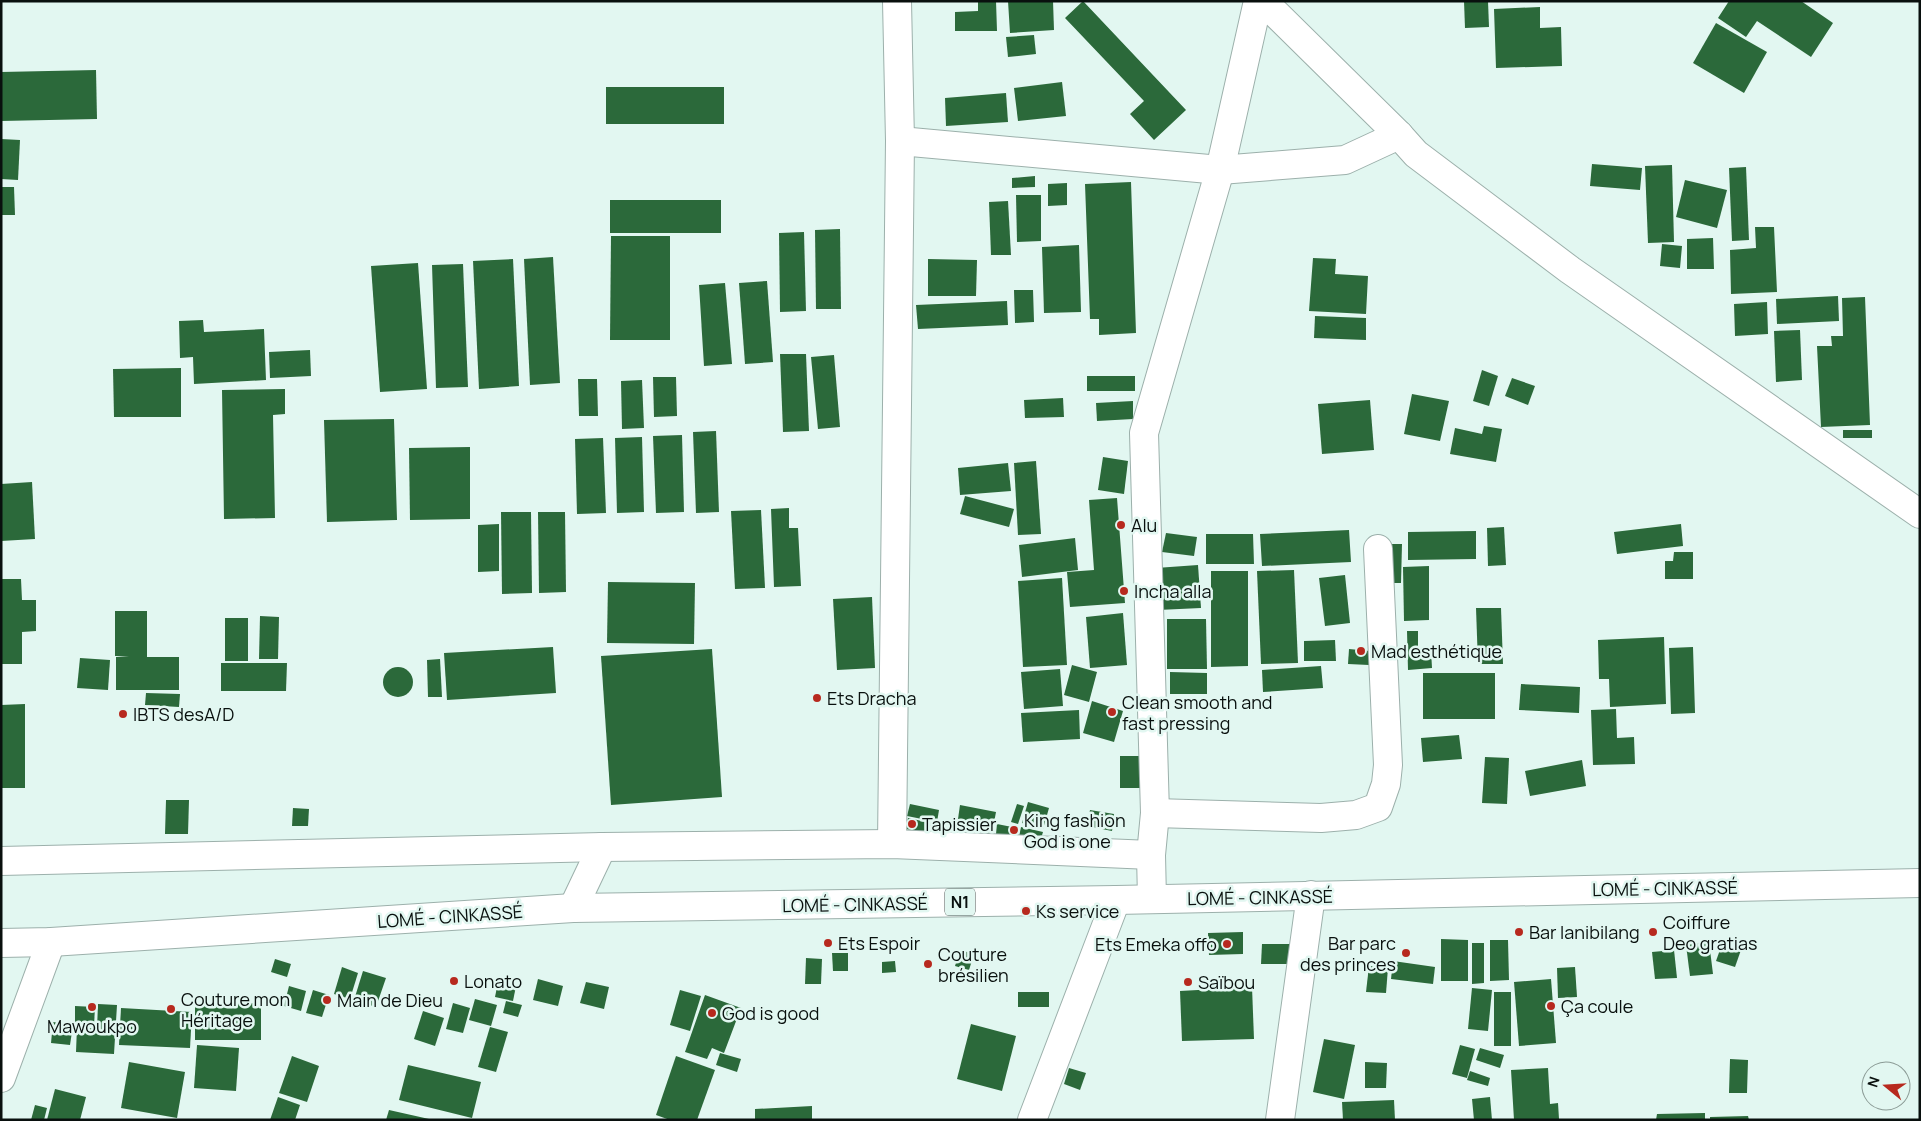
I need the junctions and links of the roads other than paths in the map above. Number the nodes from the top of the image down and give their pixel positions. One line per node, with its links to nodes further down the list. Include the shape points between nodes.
1 (897, 1): 5 (main road)
2 (1258, 1): 6 (main road)
3 (1263, 1): 4 (main road)
4 (1398, 135): 6 (main road, via 1345,160); 7 (main road, via 1416,154 1570,270)
5 (900, 141): 6 (main road); 10 (main road)
6 (1220, 170): 9 (main road, via 1144,433)
7 (1920, 514)
8 (1378, 549): 9 (main road, via 1388,765 1378,807 1356,816 1321,818)
9 (1155, 813): 12 (main road)
10 (892, 844): 11 (main road); 12 (main road)
11 (602, 847): 13 (main road); 18 (main road)
12 (1151, 855): 16 (main road)
13 (1, 861)
14 (1920, 883): 15 (main road, LOMÉ - CINKASSÉ / N1)
15 (1311, 896): 16 (main road, LOMÉ - CINKASSÉ / N1); 23 (main road)
16 (1152, 899): 17 (main road, LOMÉ - CINKASSÉ / N1)
17 (1116, 900): 18 (main road, LOMÉ - CINKASSÉ / N1); 22 (main road)
18 (573, 908): 19 (main road, LOMÉ - CINKASSÉ / N1)
19 (51, 942): 20 (main road, LOMÉ - CINKASSÉ / N1); 21 (main road)
20 (1, 943)
21 (1, 1078)
22 (1032, 1120)
23 (1280, 1120)

